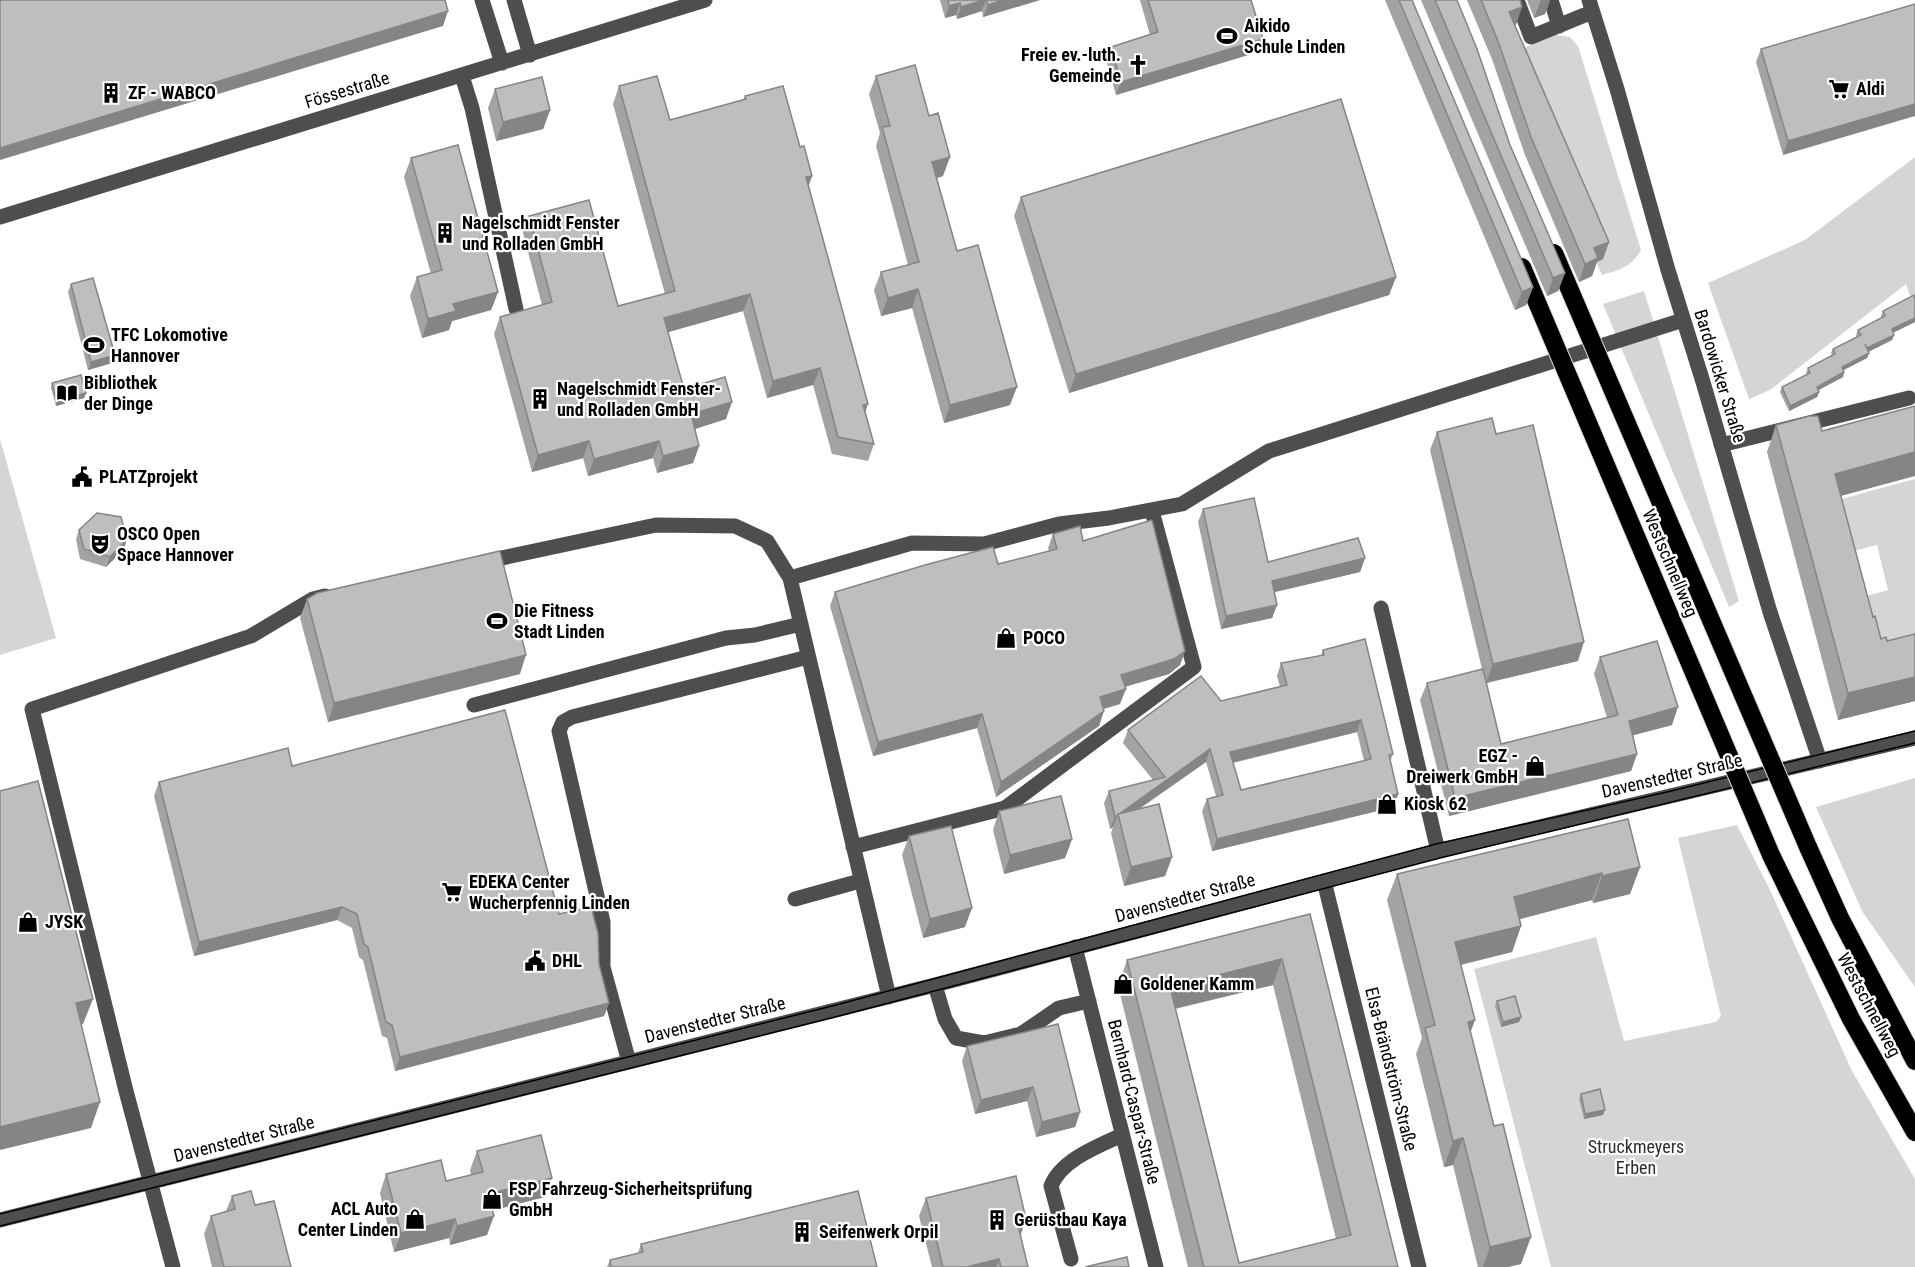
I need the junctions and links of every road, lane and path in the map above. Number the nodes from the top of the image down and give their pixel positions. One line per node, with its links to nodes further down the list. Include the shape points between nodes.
1 (482, 0): 9 (street)
2 (514, 0): 8 (street)
3 (705, 0): 8 (street, Fössestraße)
4 (1517, 0): 7 (street, via 1531,37)
5 (1551, 0): 7 (street)
6 (1591, 6): 7 (street); 15 (street, Bardowicker Straße)
7 (1559, 26)
8 (530, 55): 9 (street, Fössestraße)
9 (502, 63): 10 (street, Fössestraße)
10 (462, 76): 11 (street, Fössestraße); 14 (street)
11 (0, 217)
12 (1547, 235): 37 (highway, Westschnellweg, bridge, via 1808,847 1845,928)
13 (1515, 250): 39 (highway, Westschnellweg, bridge, via 1771,855 1851,1019)
14 (516, 309)
15 (1683, 320): 17 (street, Bardowicker Straße); 18 (street, via 1269,451 1182,504)
16 (1909, 398): 17 (street)
17 (1721, 445): 27 (street, Bardowicker Straße, via 1770,612)
18 (1152, 511): 20 (street, via 1059,524 984,544 912,543); 28 (street, via 1194,667 1005,808)
19 (471, 564): 20 (street, via 656,525 735,526 767,541)
20 (790, 578): 23 (street)
21 (336, 594): 41 (street, via 313,599 251,636 32,709)
22 (1381, 608): 29 (street)
23 (801, 624): 24 (street); 25 (street, via 714,641)
24 (808, 657): 28 (street); 38 (street, via 572,717 563,722 559,731 603,922 603,967)
25 (474, 705)
26 (1915, 738): 27 (street, Davenstedter Straße)
27 (1820, 761): 29 (street, Davenstedter Straße)
28 (853, 847): 30 (street)
29 (1438, 851): 31 (street, Davenstedter Straße)
30 (860, 881): 32 (street); 35 (street)
31 (1324, 881): 33 (street, Davenstedter Straße); 46 (street, Elsa-Brändström-Straße)
32 (795, 899)
33 (1075, 947): 34 (street, Davenstedter Straße); 36 (street, Bernhard-Caspar-Straße)
34 (935, 985): 35 (street, Davenstedter Straße); 36 (street, via 945,1019 956,1038 984,1043 1021,1034 1059,1008)
35 (889, 997): 38 (street, Davenstedter Straße)
36 (1089, 1001): 40 (street, Bernhard-Caspar-Straße)
37 (1915, 1061)
38 (629, 1062): 41 (street, Davenstedter Straße)
39 (1915, 1132)
40 (1122, 1135): 43 (street, via 1093,1149 1055,1176 1052,1186); 45 (street, Bernhard-Caspar-Straße)
41 (152, 1182): 42 (street, Davenstedter Straße); 44 (street)
42 (0, 1220)
43 (1071, 1259)
44 (173, 1267)
45 (1156, 1267)
46 (1419, 1267)

